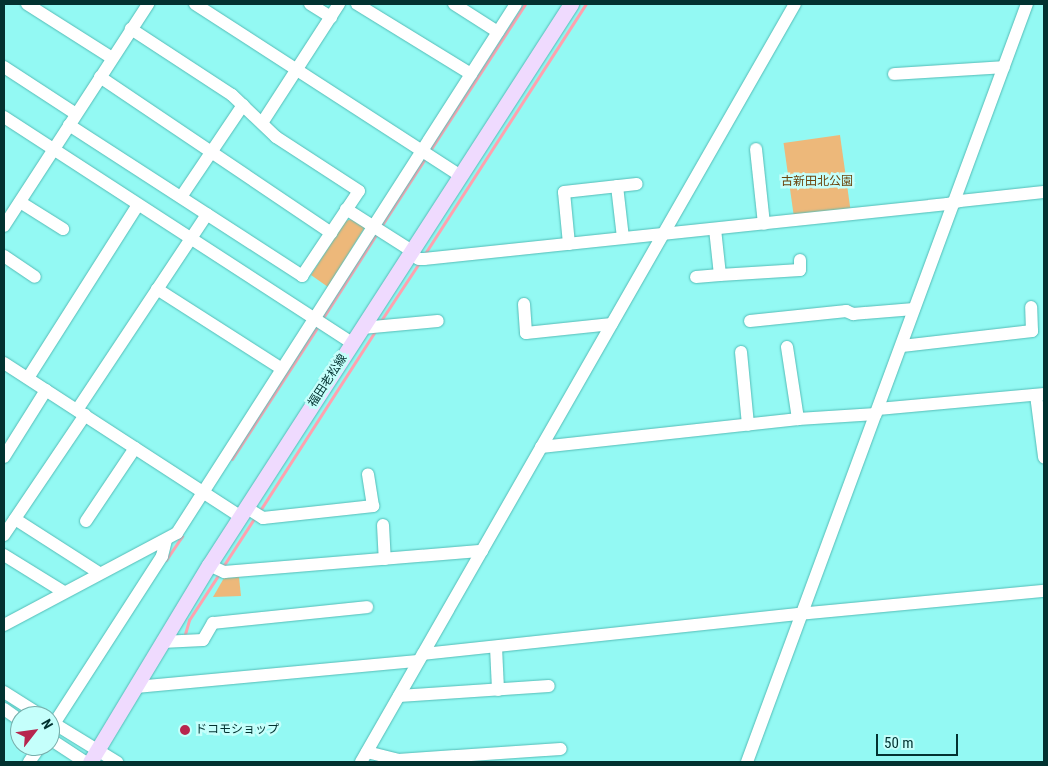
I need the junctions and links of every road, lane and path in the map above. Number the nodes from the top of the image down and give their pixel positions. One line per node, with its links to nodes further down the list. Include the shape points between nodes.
1 (27, 4): 15 (street)
2 (148, 4): 13 (street)
3 (195, 4): 18 (street)
4 (310, 4): 12 (street)
5 (339, 4): 12 (street)
6 (357, 4): 19 (street)
7 (454, 4): 14 (street)
8 (516, 4): 14 (street)
9 (571, 4): 30 (main road, 福田老松線)
10 (795, 4): 45 (street)
11 (1027, 4): 16 (street)
12 (331, 17): 18 (street)
13 (131, 29): 15 (street); 22 (street, via 232,94)
14 (498, 32): 19 (street)
15 (112, 58): 21 (street)
16 (1000, 66): 20 (street); 36 (street)
17 (4, 67): 24 (street)
18 (296, 70): 25 (street); 29 (street)
19 (471, 74): 29 (street)
20 (894, 74)
21 (100, 77): 24 (street); 28 (street)
22 (243, 105): 25 (street); 28 (street)
23 (4, 117): 26 (street)
24 (73, 120): 26 (street); 34 (street)
25 (262, 123): 38 (street, via 276,137 359,191)
26 (54, 149): 35 (street); 37 (street)
27 (756, 149): 40 (street)
28 (211, 152): 34 (street); 46 (street)
29 (425, 153): 30 (street); 43 (street)
30 (461, 176): 51 (main road, 福田老松線)
31 (637, 184): 32 (street)
32 (617, 186): 47 (street); 49 (street, via 564,192)
33 (1044, 192): 36 (street)
34 (181, 197): 39 (street)
35 (20, 202): 41 (street); 42 (street)
36 (951, 203): 40 (street); 59 (street)
37 (138, 205): 48 (street); 71 (street)
38 (346, 209): 43 (street); 46 (street)
39 (207, 214): 46 (street, via 302,276); 48 (street)
40 (764, 224): 44 (street)
41 (4, 226)
42 (63, 229)
43 (377, 229): 51 (street); 62 (street)
44 (715, 229): 45 (street); 53 (street)
45 (667, 232): 47 (street); 63 (street)
46 (331, 233)
47 (623, 238): 49 (street)
48 (190, 239): 56 (street); 62 (street)
49 (569, 244): 51 (street)
50 (4, 256): 54 (street)
51 (416, 256): 64 (main road, 福田老松線)
52 (800, 260): 53 (street, via 800,270)
53 (720, 275): 55 (street)
54 (36, 277)
55 (696, 277)
56 (157, 289): 70 (street); 75 (street)
57 (524, 304): 63 (street, via 526,333)
58 (1031, 307): 66 (street, via 1032,331)
59 (911, 309): 61 (street, via 853,314 846,311); 66 (street)
60 (438, 321): 64 (street)
61 (750, 321)
62 (317, 322): 65 (street); 70 (street)
63 (612, 324): 78 (street)
64 (372, 327): 65 (main road, 福田老松線)
65 (352, 343): 84 (main road, 福田老松線)
66 (902, 346): 74 (street)
67 (787, 347): 76 (street)
68 (741, 352): 77 (street)
69 (4, 363): 71 (street)
70 (282, 369): 83 (street)
71 (28, 378): 72 (street)
72 (46, 390): 75 (street); 80 (street)
73 (1040, 394): 74 (street); 81 (street)
74 (874, 412): 76 (street); 98 (street)
75 (81, 413): 79 (street); 85 (street)
76 (798, 419): 77 (street)
77 (748, 425): 78 (street)
78 (545, 447): 90 (street)
79 (135, 448): 83 (street); 86 (street)
80 (4, 457)
81 (1044, 457)
82 (368, 474): 84 (street, via 373,506 263,518)
83 (204, 492): 84 (street); 89 (street)
84 (250, 513): 93 (main road, 福田老松線)
85 (15, 519): 88 (street); 94 (street)
86 (86, 521)
87 (383, 525): 92 (street)
88 (4, 535)
89 (166, 544): 94 (street); 109 (street)
90 (482, 551): 92 (street); 102 (street)
91 (4, 555): 96 (street)
92 (385, 559): 93 (street)
93 (217, 569): 100 (main road, 福田老松線)
94 (99, 573): 96 (street)
95 (1044, 591): 98 (street)
96 (64, 592): 99 (street)
97 (367, 607): 100 (street, via 213,623 203,640)
98 (797, 614): 101 (street); 117 (street)
99 (4, 625)
100 (162, 642): 104 (main road, 福田老松線)
101 (496, 647): 102 (street); 105 (street)
102 (425, 656): 104 (street); 107 (street)
103 (549, 686): 105 (street)
104 (136, 687): 113 (main road, 福田老松線)
105 (498, 690): 107 (street)
106 (4, 692): 108 (street)
107 (403, 696): 114 (street)
108 (26, 706)
109 (60, 710)
110 (60, 731): 113 (street)
111 (60, 746): 115 (street)
112 (561, 748): 114 (street, via 398,760)
113 (94, 756): 116 (street)
114 (368, 756)
115 (85, 762)
116 (117, 762)
117 (747, 762)

